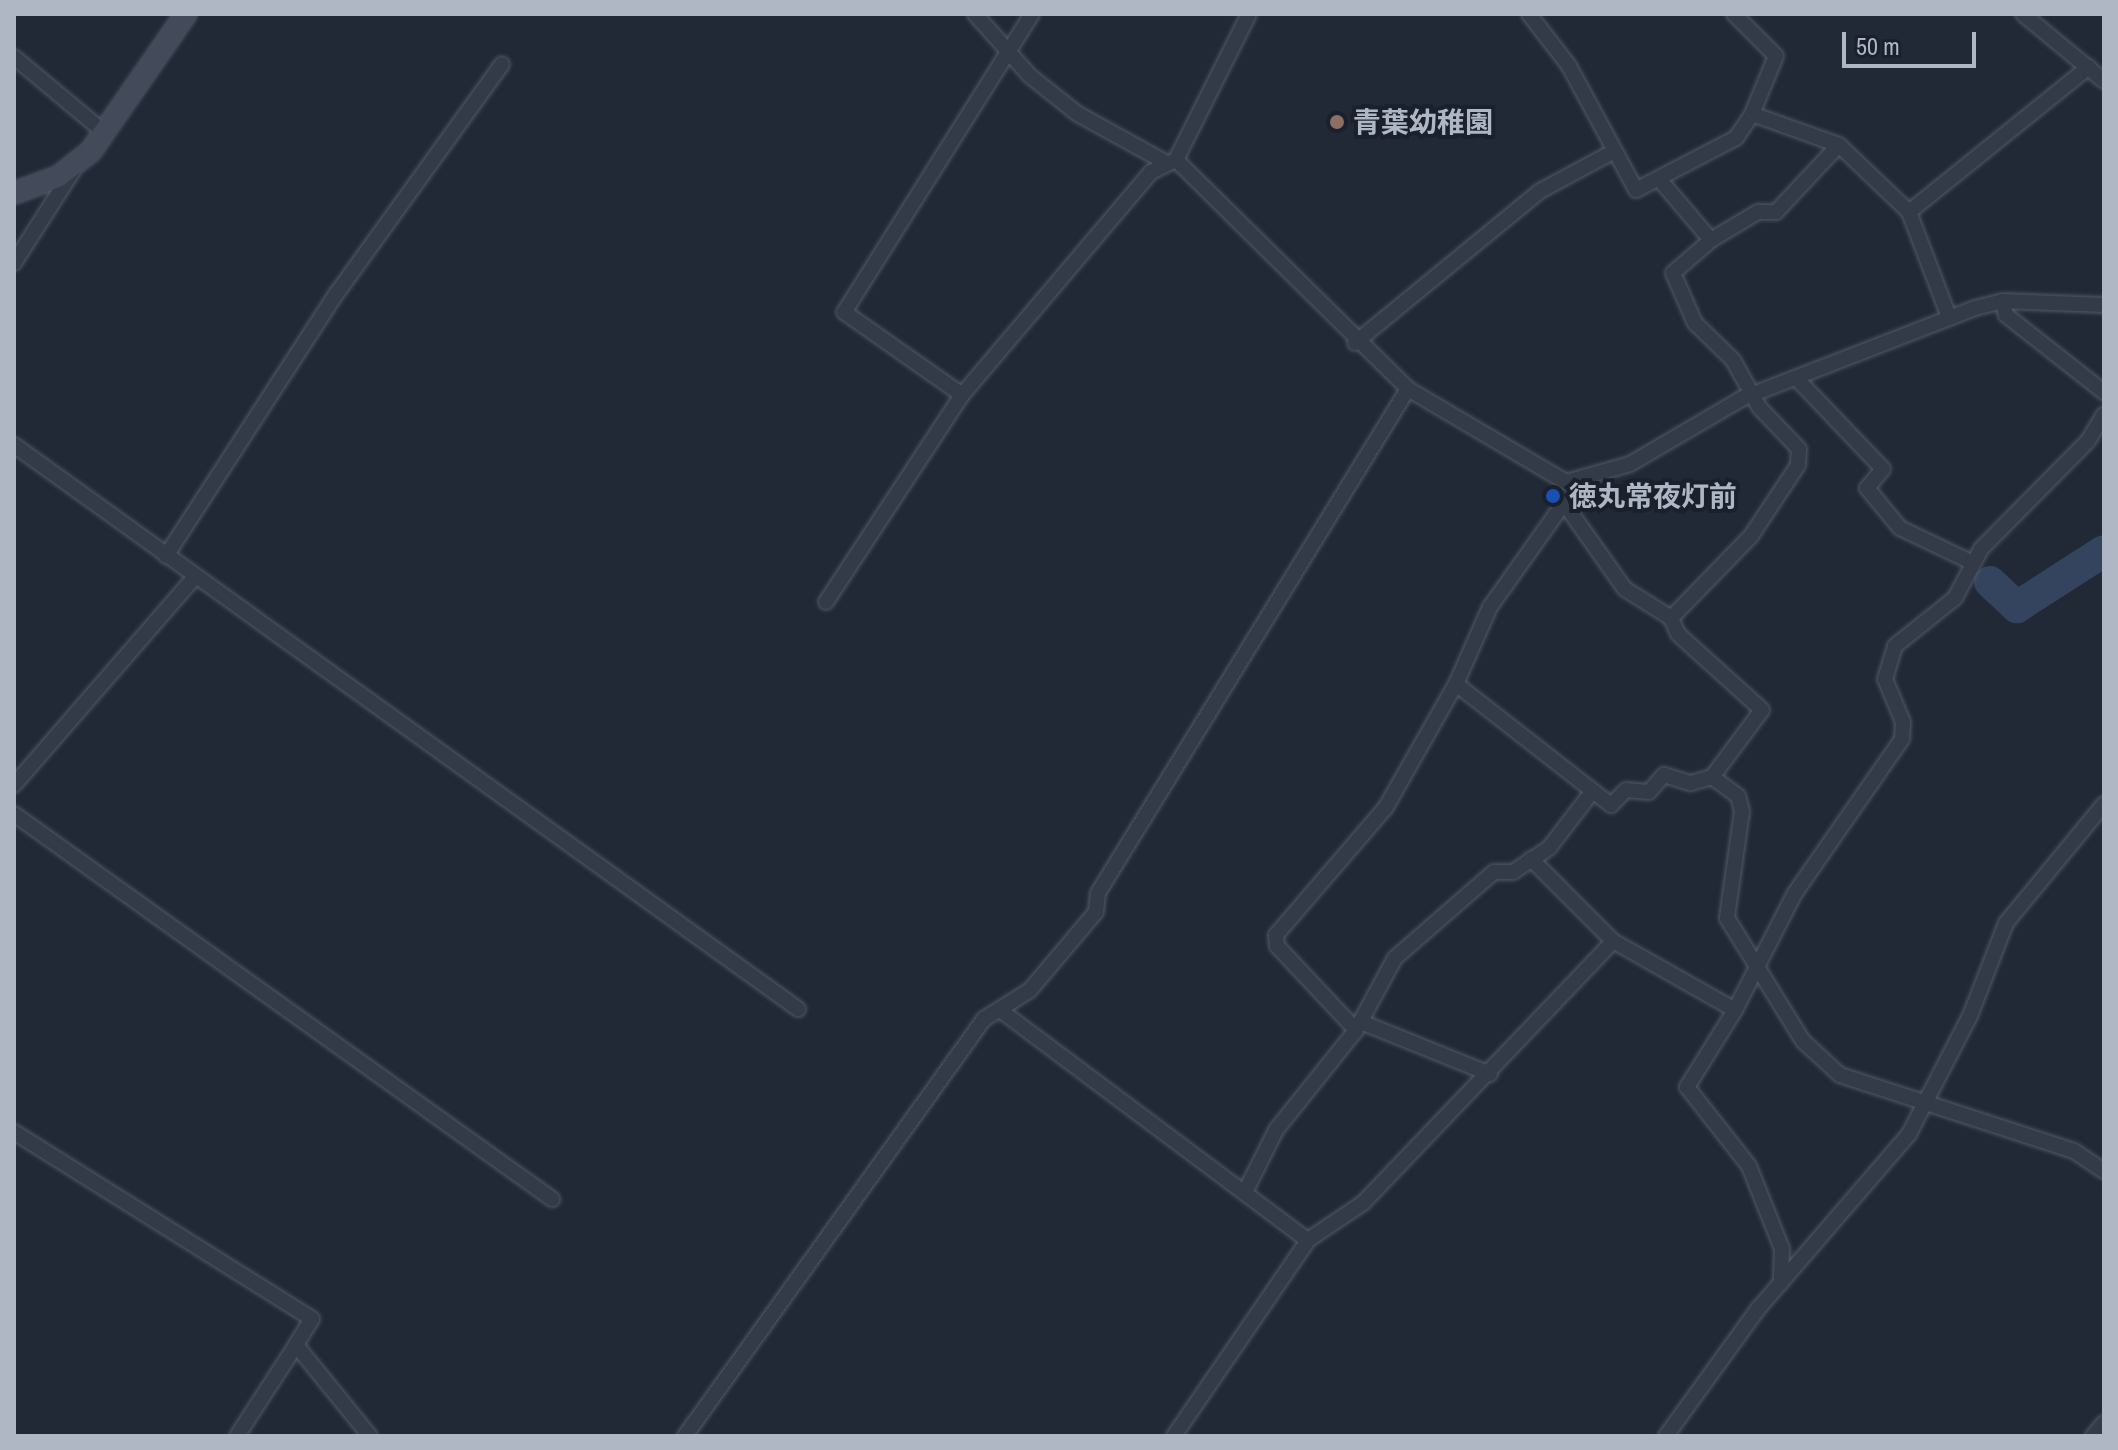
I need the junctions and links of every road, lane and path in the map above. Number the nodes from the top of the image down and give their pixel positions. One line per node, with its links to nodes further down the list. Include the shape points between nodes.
1 (186, 14): 14 (main road)
2 (975, 14): 8 (street)
3 (1032, 14): 8 (street)
4 (1249, 14): 17 (street)
5 (1529, 14): 16 (street, via 1569,66)
6 (1734, 14): 13 (street, via 1776,56)
7 (2023, 14): 11 (street)
8 (1007, 52): 17 (street, via 1078,114); 31 (street, via 844,312)
9 (14, 57): 14 (street)
10 (502, 64): 37 (street, via 337,293)
11 (2089, 67): 12 (street); 21 (street)
12 (2104, 81)
13 (1752, 114): 15 (street); 19 (street, via 1736,138)
14 (106, 134): 18 (main road)
15 (1839, 145): 21 (street); 22 (street, via 1776,212 1758,212)
16 (1611, 153): 19 (street, via 1636,190); 27 (street, via 1540,191)
17 (1169, 161): 27 (street); 31 (street)
18 (77, 166): 20 (main road); 23 (street)
19 (1659, 179): 22 (street)
20 (14, 193)
21 (1909, 212): 26 (street)
22 (1711, 240): 32 (street, via 1673,273 1695,323 1733,360)
23 (14, 263)
24 (2003, 301): 25 (street); 26 (street); 30 (street, via 2006,315)
25 (2104, 305)
26 (1949, 317): 28 (street)
27 (1355, 343): 29 (street)
28 (1797, 379): 32 (street); 38 (street, via 1883,469 1867,488 1900,528)
29 (1408, 389): 35 (street); 52 (street, via 1098,893 1096,912 1030,990)
30 (2104, 392)
31 (962, 395): 40 (street)
32 (1754, 396): 35 (street, via 1630,464); 41 (street, via 1793,438 1798,465 1751,536)
33 (2104, 414): 38 (street, via 2088,441)
34 (14, 445): 37 (street)
35 (1566, 482): 36 (street)
36 (1564, 503): 41 (street, via 1625,589); 42 (street, via 1511,572)
37 (166, 556): 39 (street)
38 (1973, 563): 50 (street, via 1955,598 1895,646 1885,679 1903,722 1902,739 1795,893)
39 (195, 577): 44 (street); 51 (street)
40 (826, 602)
41 (1671, 618): 43 (street, via 1678,634 1762,710)
42 (1456, 684): 45 (street, via 1534,738); 54 (street, via 1386,807 1276,935 1277,946)
43 (1712, 777): 45 (street, via 1691,783 1664,775 1649,792 1626,790 1611,805); 50 (street, via 1741,802 1727,918)
44 (14, 785)
45 (1592, 792): 48 (street, via 1570,825)
46 (2104, 804): 56 (street, via 2006,923)
47 (14, 814): 60 (street)
48 (1531, 859): 49 (street); 54 (street, via 1513,872 1494,872 1395,958)
49 (1613, 941): 53 (street); 55 (street)
50 (1757, 966): 53 (street); 56 (street, via 1803,1041 1840,1075)
51 (798, 1009)
52 (1000, 1010): 59 (street); 67 (street, via 984,1019)
53 (1735, 1010): 62 (street, via 1687,1087 1749,1166 1782,1249)
54 (1358, 1026): 55 (street); 59 (street, via 1276,1130)
55 (1490, 1074): 61 (street, via 1363,1203)
56 (1927, 1105): 58 (street, via 2074,1151); 62 (street)
57 (14, 1132): 63 (street, via 312,1319)
58 (2104, 1171)
59 (1245, 1192): 61 (street, via 1247,1200)
60 (552, 1199)
61 (1308, 1240): 68 (street)
62 (1780, 1287): 69 (street)
63 (296, 1345): 65 (street); 66 (street)
64 (2104, 1423): 70 (street)
65 (237, 1436)
66 (370, 1436)
67 (685, 1436)
68 (1174, 1436)
69 (1666, 1436)
70 (2093, 1436)

